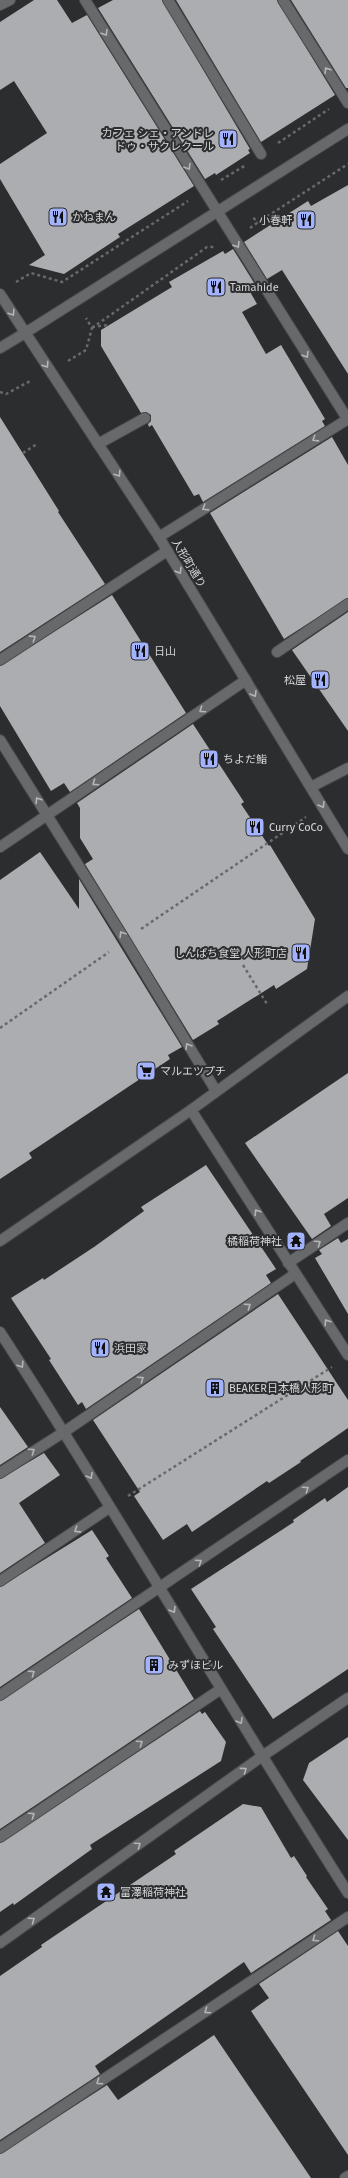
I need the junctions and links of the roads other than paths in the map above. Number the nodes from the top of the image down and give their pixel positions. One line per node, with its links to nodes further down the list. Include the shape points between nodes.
1 (10, 0): 5 (street)
2 (85, 0): 9 (street, one-way to 9)
3 (168, 0): 8 (street)
4 (287, 1): 6 (street, one-way to 4)
5 (0, 5)
6 (347, 101)
7 (348, 129): 9 (street)
8 (261, 154)
9 (216, 212): 11 (street); 14 (street, one-way to 14)
10 (0, 294): 11 (street, 人形町通り, one-way to 11)
11 (25, 333): 12 (street); 15 (street, 人形町通り, one-way to 15)
12 (0, 348)
13 (144, 418): 15 (street)
14 (348, 419): 16 (street, one-way to 16)
15 (98, 444): 16 (street, 人形町通り, one-way to 16)
16 (159, 537): 17 (street, 人形町通り)
17 (167, 551): 20 (street, one-way to 17); 21 (street, 人形町通り, one-way to 21)
18 (348, 604): 19 (street)
19 (277, 652)
20 (0, 660)
21 (246, 680): 24 (street, 人形町通り, one-way to 24); 25 (street, one-way to 25)
22 (0, 740): 25 (street, one-way to 22)
23 (348, 768): 24 (street)
24 (311, 787): 27 (street, 人形町通り, one-way to 27)
25 (48, 815): 26 (street); 29 (street, one-way to 25)
26 (0, 847)
27 (348, 849)
28 (348, 996): 29 (street)
29 (216, 1091): 30 (street)
30 (191, 1110): 32 (street); 33 (street, one-way to 30)
31 (348, 1223): 33 (street, one-way to 31)
32 (0, 1241)
33 (288, 1263): 34 (street)
34 (295, 1274): 36 (street, one-way to 34); 37 (street, one-way to 34)
35 (0, 1332): 37 (street, one-way to 37)
36 (348, 1355)
37 (64, 1432): 39 (street, one-way to 37); 40 (street, one-way to 40)
38 (348, 1460): 42 (street, one-way to 38)
39 (0, 1472)
40 (109, 1508): 41 (street, one-way to 41); 42 (street)
41 (0, 1581)
42 (160, 1588): 43 (street, one-way to 43); 44 (street, one-way to 42)
43 (221, 1689): 46 (street, one-way to 46); 47 (street, one-way to 43)
44 (0, 1695)
45 (348, 1698): 46 (street)
46 (261, 1757): 48 (street); 50 (street, one-way to 46)
47 (0, 1837)
48 (348, 1893)
49 (348, 1917): 51 (street, one-way to 51)
50 (0, 1943)
51 (0, 2148)
52 (348, 2176): 53 (street)
53 (345, 2178)

